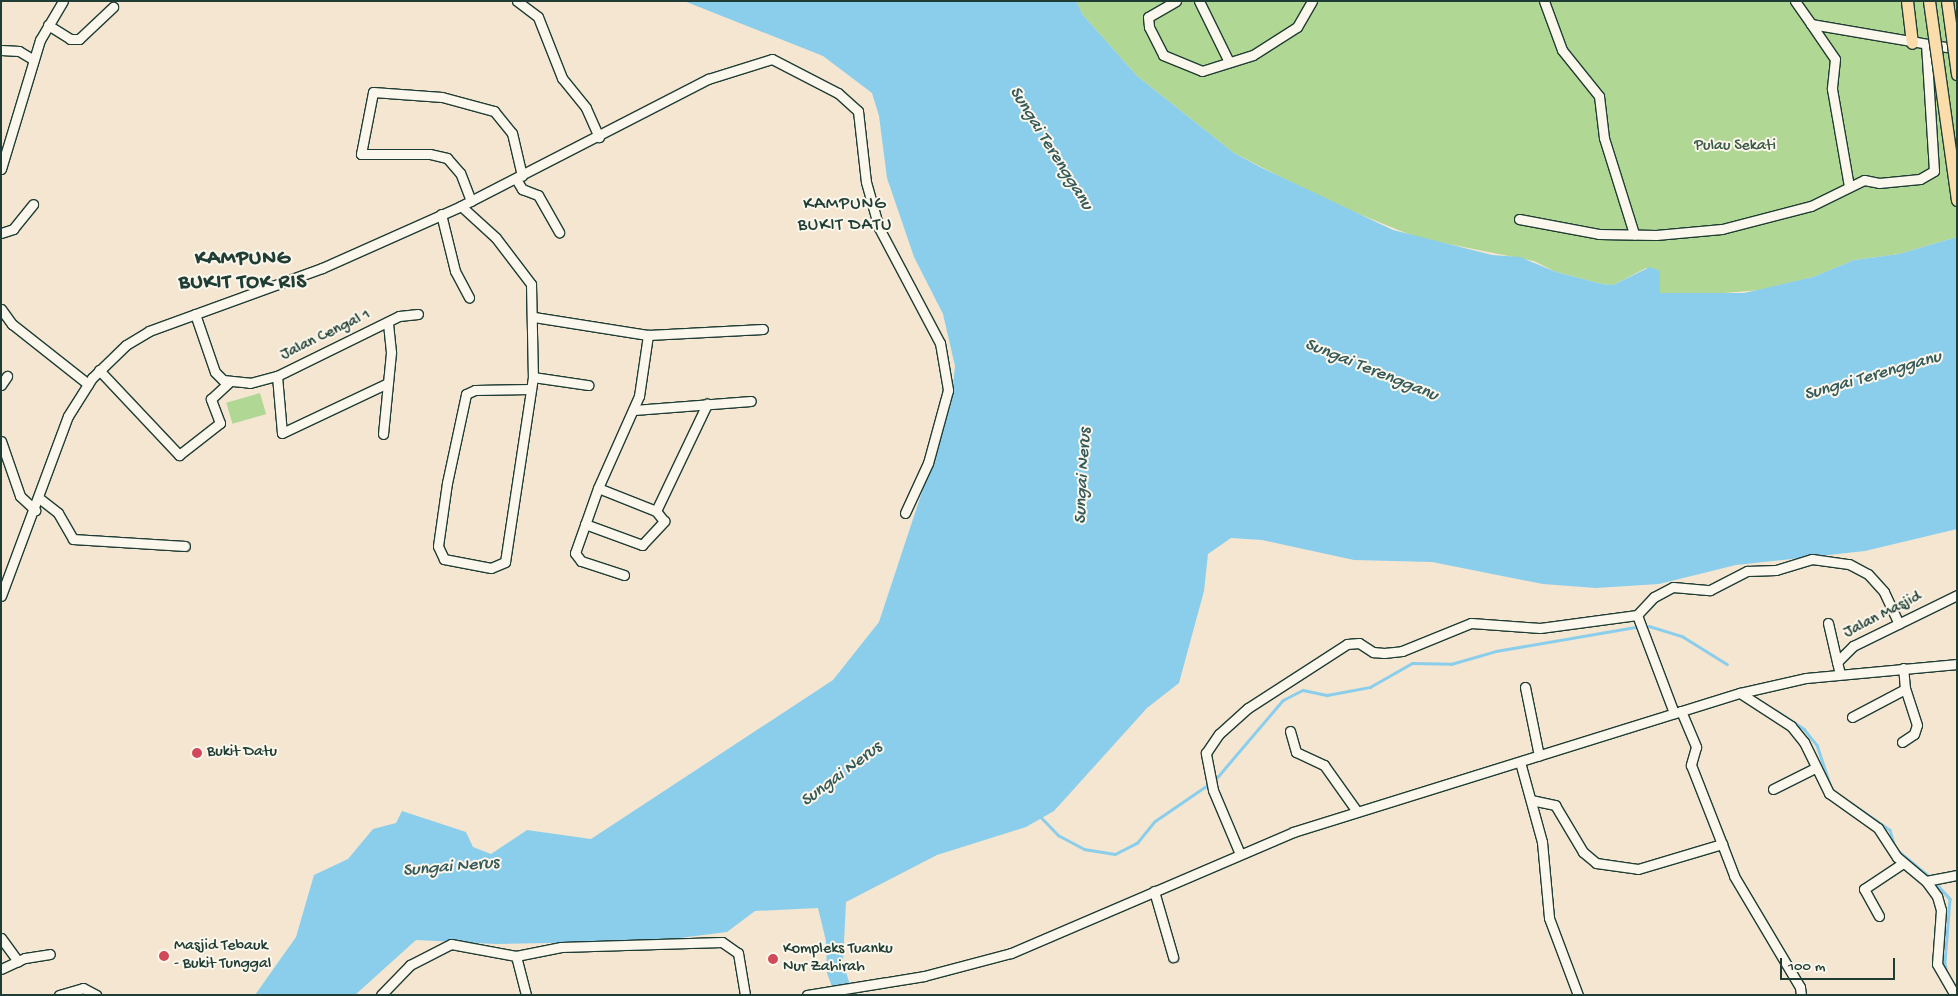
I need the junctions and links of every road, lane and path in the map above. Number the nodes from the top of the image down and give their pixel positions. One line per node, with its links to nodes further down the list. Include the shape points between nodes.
1 (63, 1): 13 (street)
2 (517, 1): 21 (street, via 538,17 562,78 582,102)
3 (1176, 1): 5 (street, via 1148,17 1149,27 1163,55 1202,71 1253,56 1297,27)
4 (1199, 1): 19 (street)
5 (1312, 1)
6 (1544, 1): 33 (street, via 1562,50 1598,96 1604,138)
7 (1795, 1): 12 (street)
8 (1908, 1): 14 (main road)
9 (1929, 1): 25 (main road, bridge)
10 (1946, 1): 20 (main road, bridge)
11 (113, 7): 13 (street, via 79,39 70,39)
12 (1811, 24): 14 (street); 24 (street, via 1835,59 1832,89)
13 (48, 25): 18 (street)
14 (1912, 43): 15 (street)
15 (1926, 45): 16 (street); 24 (street, via 1934,171 1914,181 1864,180)
16 (1957, 49)
17 (1, 50): 18 (street, via 19,51)
18 (34, 60): 22 (street)
19 (1229, 62)
20 (1957, 74)
21 (599, 137): 23 (street); 61 (street, via 708,79 772,59 838,93 858,112 866,182 879,228 940,343 945,359 945,401 925,470)
22 (1, 169)
23 (519, 177): 26 (street); 26 (street, via 512,133 494,111 442,97 374,92 361,154 429,154 447,158 460,172); 31 (street, via 522,189 538,195)
24 (1849, 186): 33 (street, via 1811,206 1744,226)
25 (1957, 200)
26 (471, 201): 28 (street)
27 (33, 204): 32 (street, via 13,229)
28 (461, 206): 29 (street); 38 (street, via 496,238 527,278)
29 (442, 214): 34 (street, via 455,271); 36 (street, via 322,268)
30 (1519, 219): 33 (street, via 1599,234)
31 (559, 232)
32 (1, 233)
33 (1634, 234)
34 (469, 297)
35 (1, 309): 49 (street, via 12,324)
36 (195, 314): 42 (street, via 134,340); 46 (street, via 212,368)
37 (418, 314): 39 (street, Jalan Cengal 1, via 402,315)
38 (534, 317): 41 (street); 45 (street)
39 (388, 322): 44 (street, Jalan Cengal 1); 47 (street, via 391,342)
40 (763, 329): 41 (street)
41 (648, 335): 54 (street)
42 (99, 370): 46 (street, via 179,455 220,423 211,398); 49 (street)
43 (7, 376): 48 (street)
44 (277, 376): 46 (street, Jalan Cengal 1, via 250,383); 47 (street, via 282,433)
45 (533, 376): 50 (street); 51 (street)
46 (230, 382)
47 (388, 383): 55 (street)
48 (1, 384)
49 (88, 384): 58 (street, via 68,416)
50 (588, 385)
51 (530, 390): 51 (street, via 505,562 491,568 444,558 439,551 442,519 466,394 475,390)
52 (750, 401): 53 (street)
53 (708, 404): 54 (street); 60 (street)
54 (634, 410): 57 (street)
55 (382, 434)
56 (1, 440): 59 (street, via 20,496)
57 (598, 488): 60 (street); 62 (street)
58 (39, 498): 59 (street); 63 (street, via 58,513 73,539)
59 (35, 510): 66 (street)
60 (656, 511): 62 (street, via 664,520 642,545)
61 (904, 513)
62 (585, 524): 64 (street, via 577,558)
63 (185, 546)
64 (624, 575)
65 (1957, 595): 69 (street, Jalan Masjid)
66 (1, 596)
67 (1637, 615): 69 (street, via 1654,596 1673,587 1710,590 1747,570 1776,570 1822,559 1849,564 1868,574 1884,592); 77 (street); 88 (street, via 1540,628 1471,624 1402,651 1384,653 1354,642 1248,708 1221,732 1206,753 1213,790)
68 (1828, 623): 70 (street)
69 (1898, 624): 70 (street, Jalan Masjid, via 1853,646)
70 (1837, 662): 73 (street, Jalan Masjid)
71 (1957, 664): 72 (street)
72 (1903, 668): 73 (street); 75 (street)
73 (1840, 674): 76 (street)
74 (1526, 687): 81 (street)
75 (1905, 689): 78 (street); 80 (street, via 1917,726 1914,734)
76 (1740, 693): 77 (street); 83 (street, via 1791,726 1804,742)
77 (1677, 712): 81 (street); 87 (street, via 1696,747 1692,765)
78 (1852, 718)
79 (1290, 731): 86 (street, via 1296,752 1324,765)
80 (1902, 742)
81 (1539, 756): 82 (street)
82 (1520, 762): 85 (street); 86 (street)
83 (1815, 768): 84 (street); 89 (street, via 1829,793 1878,828)
84 (1773, 790)
85 (1531, 800): 87 (street, via 1555,805 1584,852 1596,863 1638,870); 106 (street, via 1542,842 1549,918)
86 (1356, 810): 88 (street)
87 (1722, 844): 107 (street, via 1734,876 1800,987)
88 (1240, 854): 92 (street)
89 (1903, 863): 91 (street); 93 (street, via 1864,889)
90 (1957, 875): 91 (street)
91 (1931, 880): 108 (street, via 1940,902 1939,972)
92 (1154, 891): 97 (street); 105 (street, via 1011,953 924,976)
93 (1879, 916)
94 (1, 938): 98 (street)
95 (50, 954): 98 (street)
96 (516, 956): 102 (street, via 450,944 410,965); 103 (street); 104 (street, via 561,947 684,946 722,942 738,953)
97 (1173, 957)
98 (18, 961): 99 (street)
99 (1, 969)
100 (59, 995): 101 (street, via 84,988)
101 (96, 995)
102 (381, 995)
103 (526, 995)
104 (745, 995)
105 (808, 995)
106 (1578, 995)
107 (1800, 995)
108 (1955, 995)

